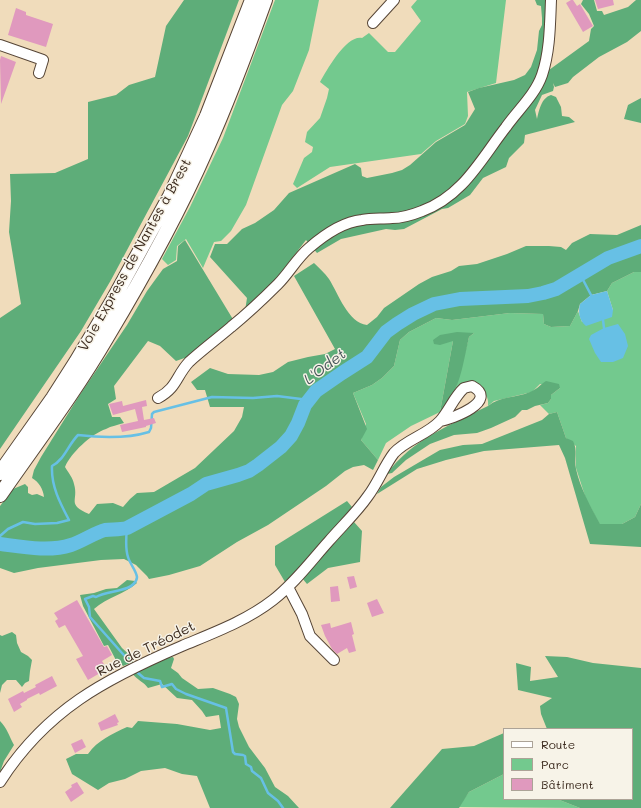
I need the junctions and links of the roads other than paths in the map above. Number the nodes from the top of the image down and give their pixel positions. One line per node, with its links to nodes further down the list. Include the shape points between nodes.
1 (252, 0): 10 (highway, Voie Express de Nantes à Brest, via 207,116 170,196 76,362)
2 (265, 0): 11 (highway, Voie Express de Nantes à Brest, via 206,150 150,263 106,339)
3 (394, 0): 5 (street)
4 (551, 0): 8 (street, via 546,60 542,74 536,87 469,178 434,205 414,214 398,218 361,220 341,226 320,238 304,252 279,283 189,363 172,388)
5 (373, 22)
6 (0, 45): 7 (street, via 43,60)
7 (39, 73)
8 (158, 398)
9 (440, 420): 12 (street, Rue de Tréodet, via 395,452 368,497)
10 (0, 473)
11 (0, 495)
12 (288, 587): 13 (street, via 310,636); 14 (street, Rue de Tréodet, via 250,615 132,668 69,706 24,749)
13 (334, 660)
14 (0, 782)

